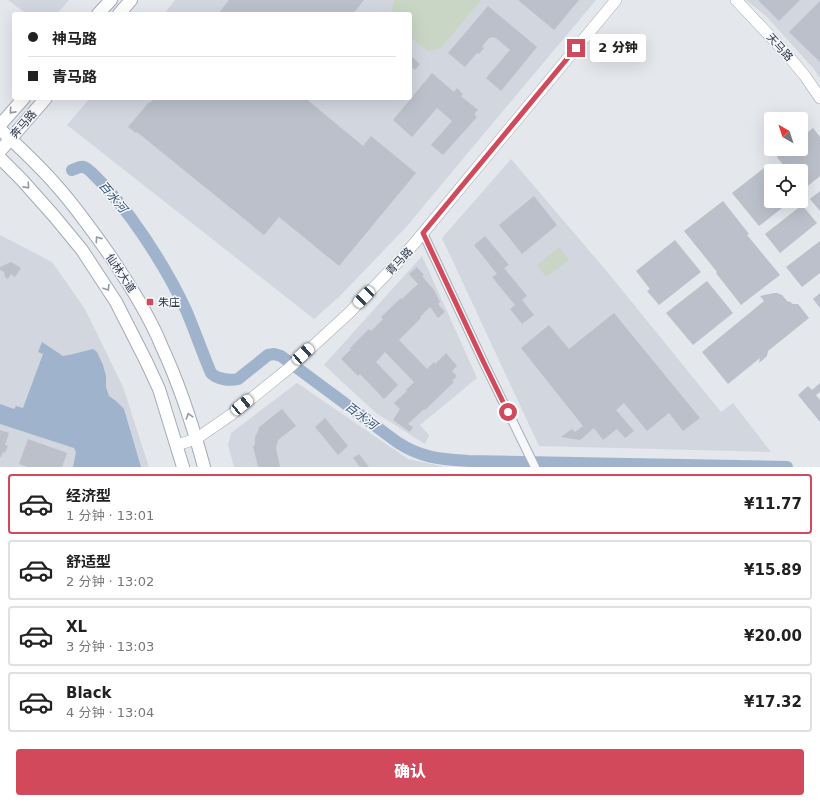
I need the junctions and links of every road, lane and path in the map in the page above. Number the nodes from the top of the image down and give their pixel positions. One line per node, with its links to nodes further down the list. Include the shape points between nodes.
1 (111, 0): 5 (main road)
2 (131, 0): 6 (main road)
3 (616, 0): 15 (street, 青马路)
4 (736, 0): 7 (street, 天马路, via 785,52)
5 (100, 12)
6 (121, 12)
7 (820, 98)
8 (22, 100): 10 (main road, 奔马路, one-way to 10)
9 (44, 100): 12 (main road, 奔马路)
10 (0, 125)
11 (0, 129): 12 (main road, 仙林大道)
12 (10, 139): 13 (main road, 奔马路); 16 (main road, 仙林大道, one-way to 12, via 143,308 119,269 56,184)
13 (0, 151)
14 (0, 158): 17 (main road, 仙林大道, one-way to 17, via 82,250 116,302)
15 (423, 233): 18 (street, 青马路, via 349,313 288,369); 22 (street)
16 (176, 379): 17 (main road); 18 (main road, 仙林大道, one-way to 16)
17 (157, 385): 19 (main road, 仙林大道)
18 (196, 439): 19 (street, 青马路); 21 (main road, 仙林大道)
19 (177, 445): 20 (main road, 仙林大道)
20 (183, 467)
21 (204, 467)
22 (535, 467)

